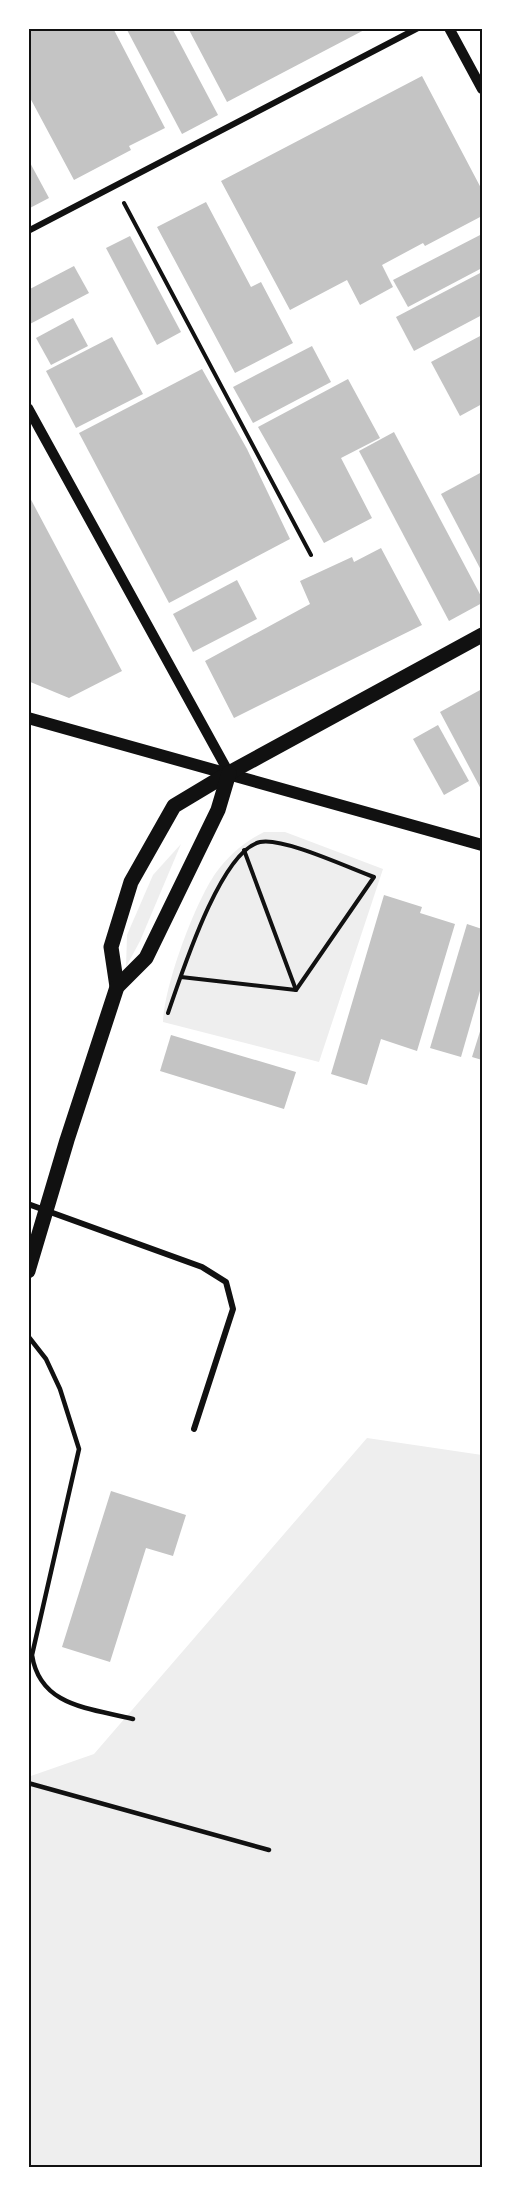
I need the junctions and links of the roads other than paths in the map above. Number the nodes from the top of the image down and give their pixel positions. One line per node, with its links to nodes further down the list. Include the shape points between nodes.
1 (418, 28): 4 (street)
2 (449, 28): 3 (street)
3 (483, 89)
4 (28, 231)
5 (28, 408): 8 (street)
6 (483, 635): 8 (main road)
7 (28, 718): 8 (main road)
8 (229, 773): 9 (main road); 10 (main road, via 218,810 146,958); 10 (main road, via 174,806 131,882 111,947)
9 (483, 845)
10 (117, 987): 12 (main road)
11 (28, 1204): 12 (street)
12 (47, 1209): 13 (main road); 15 (street, via 202,1268 226,1282 233,1309)
13 (28, 1271)
14 (28, 1336): 16 (lane, via 46,1359 60,1389 79,1449 32,1655 34,1669 41,1684 63,1701)
15 (194, 1429)
16 (133, 1719)
17 (28, 1783): 18 (lane)
18 (269, 1850)

